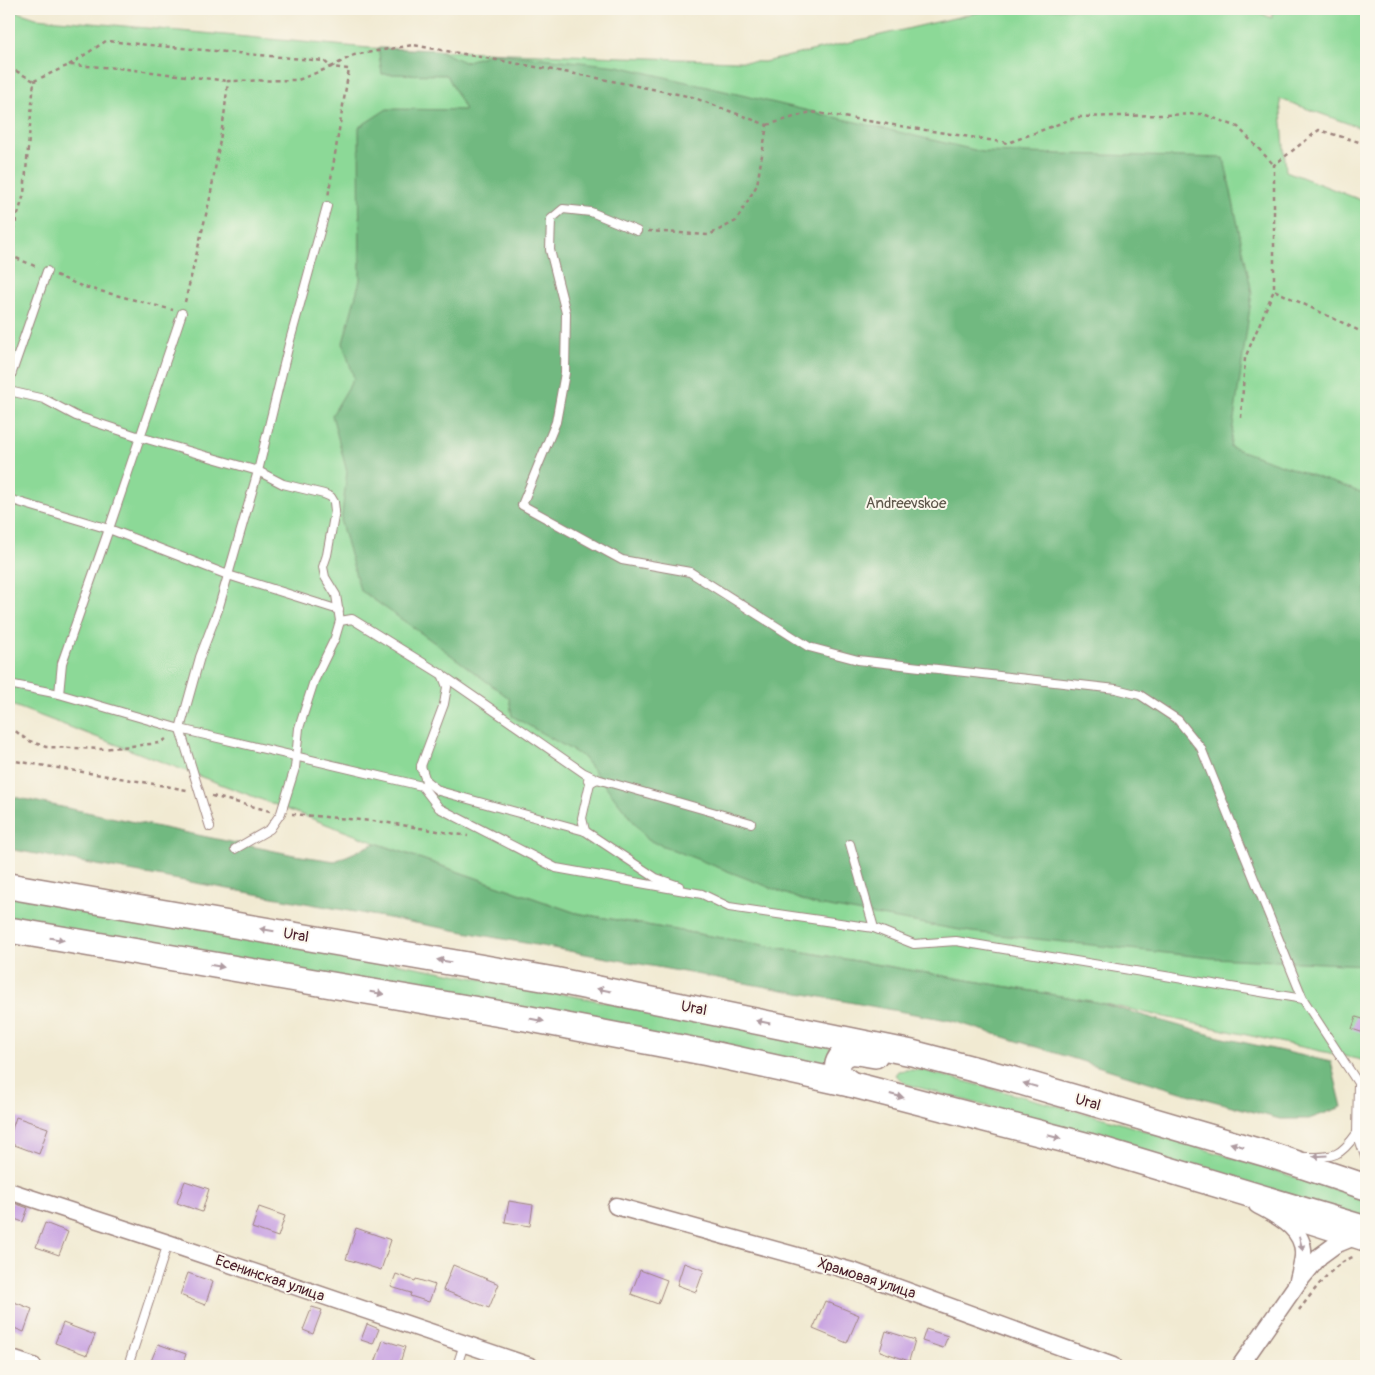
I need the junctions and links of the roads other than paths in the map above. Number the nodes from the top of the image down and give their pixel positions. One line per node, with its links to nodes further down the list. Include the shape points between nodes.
1 (327, 206): 8 (lane)
2 (637, 231): 33 (lane, via 591,212 564,209 551,219 550,250 566,313 565,373 556,422 522,505 622,560 690,572 809,647 858,660 1116,689 1140,696 1178,720 1201,748)
3 (48, 272): 5 (lane)
4 (182, 313): 7 (lane)
5 (9, 381)
6 (9, 391): 7 (lane, via 44,399 76,416)
7 (140, 437): 8 (lane); 10 (lane)
8 (258, 471): 11 (lane); 12 (lane, via 283,484 324,494 334,502 335,511 323,566)
9 (9, 499): 10 (lane)
10 (109, 529): 11 (lane); 16 (lane, via 62,663)
11 (228, 575): 12 (lane); 17 (lane)
12 (339, 610): 13 (lane)
13 (340, 621): 14 (lane, via 352,619); 18 (lane, via 314,681 300,728)
14 (441, 674): 19 (lane, via 447,687 444,704); 20 (lane)
15 (9, 684): 16 (lane)
16 (59, 694): 17 (lane)
17 (180, 729): 18 (lane); 25 (lane)
18 (297, 756): 23 (lane); 28 (lane, via 281,814 270,829)
19 (420, 766): 23 (lane); 26 (lane, via 426,781 439,791)
20 (584, 774): 21 (lane); 22 (lane)
21 (597, 779): 22 (lane); 24 (lane)
22 (590, 784): 26 (lane, via 582,818)
23 (422, 786): 30 (lane, via 439,808 556,868)
24 (751, 823)
25 (210, 827)
26 (585, 831): 30 (lane, via 656,878)
27 (850, 844): 31 (lane)
28 (235, 849)
29 (9, 886): 34 (main road, Ural, one-way to 29, via 912,1052 554,980)
30 (702, 894): 31 (lane, via 729,907)
31 (874, 928): 33 (lane, via 914,944 956,941)
32 (9, 930): 35 (main road, one-way to 35, via 525,1018)
33 (1303, 1000): 36 (lane, via 1358,1083)
34 (1004, 1077): 35 (main road, via 993,1082 979,1081 851,1052 843,1055 837,1069); 37 (main road, Ural, one-way to 34)
35 (850, 1084): 39 (main road, one-way to 39, via 1089,1146)
36 (1357, 1133): 37 (lane, one-way to 37, via 1338,1154 1325,1157); 38 (lane)
37 (1274, 1156): 40 (main road, Ural)
38 (1366, 1159)
39 (1220, 1186): 43 (street); 44 (main road)
40 (1366, 1187)
41 (9, 1191): 45 (street, Есенинская улица)
42 (616, 1206): 53 (street, Храмовая улица, via 855,1272)
43 (1274, 1214): 44 (street); 46 (street, one-way to 46, via 1294,1229 1302,1242 1303,1256)
44 (1360, 1242): 46 (street, via 1335,1245 1320,1256)
45 (168, 1243): 47 (street, Есенинская улица); 50 (lane)
46 (1297, 1284): 54 (street)
47 (464, 1344): 51 (lane); 52 (street, Есенинская улица)
48 (9, 1358): 49 (street)
49 (33, 1366)
50 (128, 1366)
51 (457, 1366)
52 (530, 1366)
53 (1113, 1366)
54 (1240, 1366)

